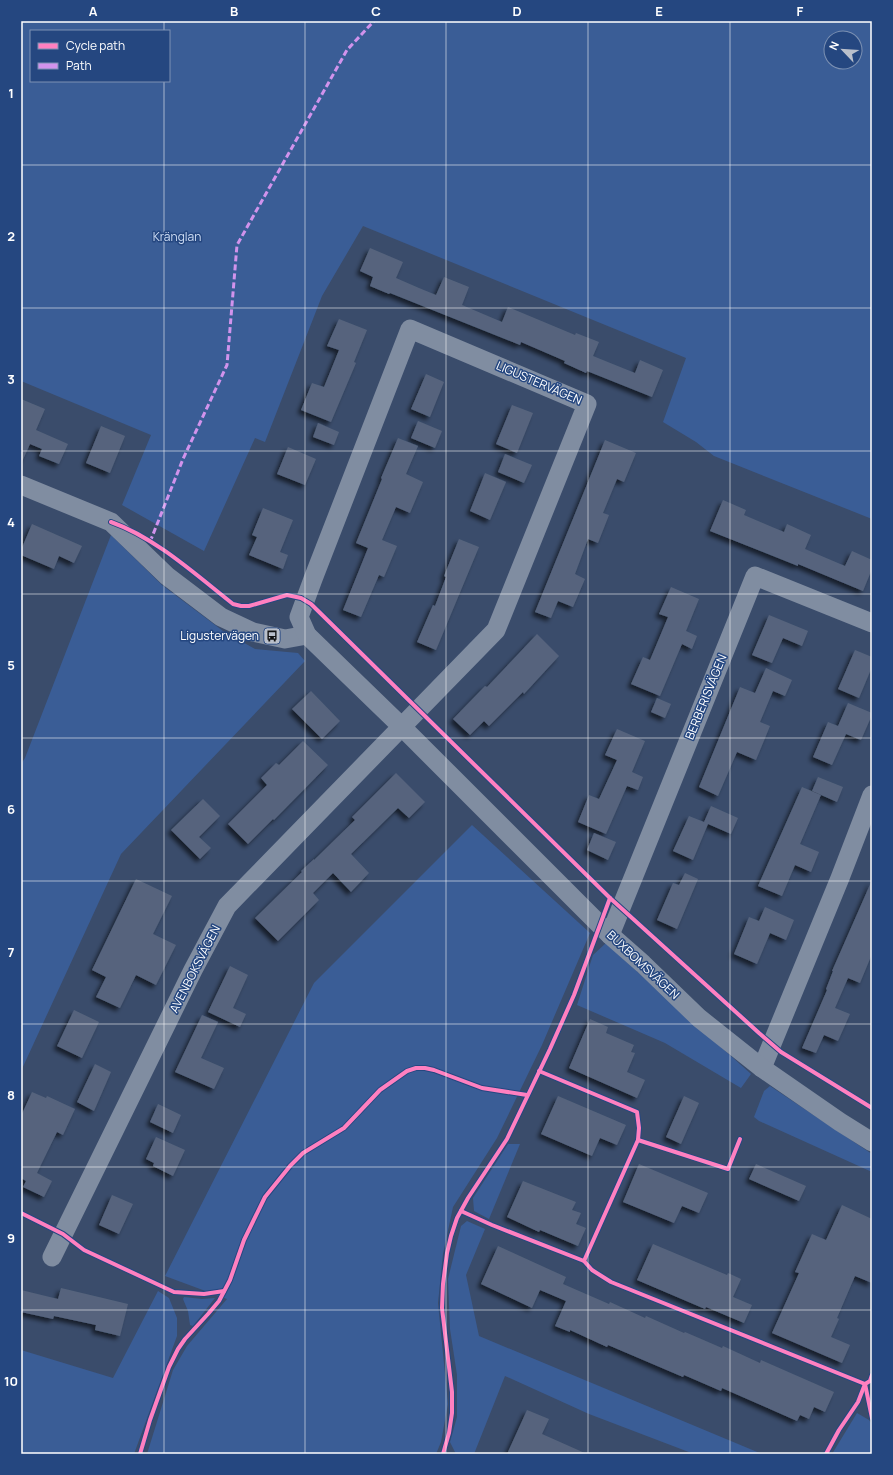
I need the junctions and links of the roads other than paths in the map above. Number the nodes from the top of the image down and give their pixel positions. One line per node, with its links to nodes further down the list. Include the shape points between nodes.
1 (21, 485): 3 (street, via 111,522 167,576 221,617 253,632 285,639)
2 (872, 623): 6 (street, BERBERISVÄGEN, via 755,576)
3 (307, 635): 4 (street, LIGUSTERVÄGEN); 4 (street, LIGUSTERVÄGEN, via 299,617 410,329 587,404 496,630)
4 (402, 727): 6 (street, BUXBOMSVÄGEN); 9 (street, AVENBOKSVÄGEN, via 227,906)
5 (872, 795): 7 (street)
6 (610, 935): 7 (street, BUXBOMSVÄGEN, via 699,1018)
7 (762, 1068): 8 (street, BUXBOMSVÄGEN)
8 (872, 1142)
9 (52, 1257)

